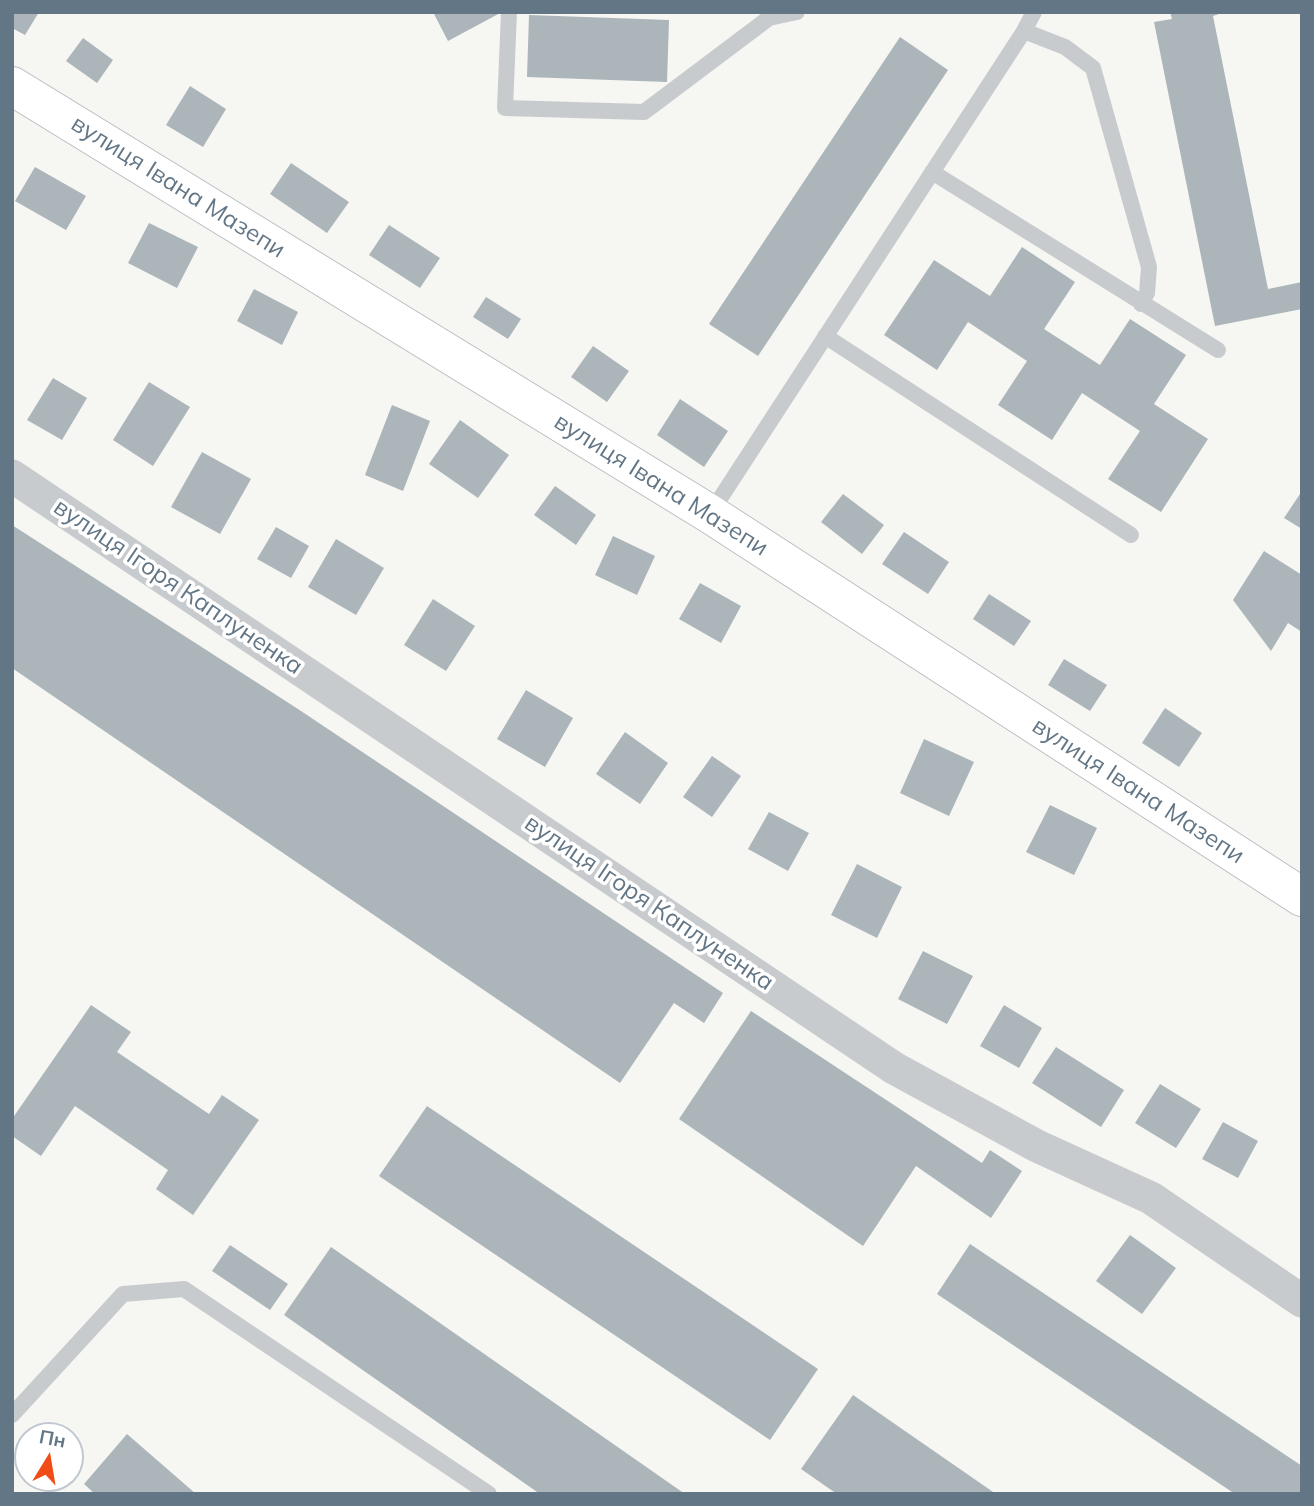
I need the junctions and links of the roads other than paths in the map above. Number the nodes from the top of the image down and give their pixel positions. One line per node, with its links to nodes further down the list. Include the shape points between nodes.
1 (509, 12): 2 (lane, via 505,108 644,113 769,18)
2 (797, 12)
3 (1034, 12): 4 (lane)
4 (1024, 31): 6 (lane); 7 (lane, via 1065,47 1093,68 1149,267 1147,293)
5 (12, 86): 11 (street, вулиця Івана Мазепи)
6 (932, 172): 7 (lane); 8 (lane)
7 (1141, 304): 9 (lane)
8 (825, 336): 11 (lane); 12 (lane)
9 (1218, 350)
10 (12, 476): 14 (street, вулиця Ігоря Каплуненка, via 894,1068 1037,1146 1151,1198)
11 (710, 514): 13 (street, вулиця Івана Мазепи)
12 (1131, 535)
13 (1302, 897)
14 (1302, 1301)
15 (12, 1415): 16 (lane, via 123,1294 184,1289)
16 (488, 1494)

